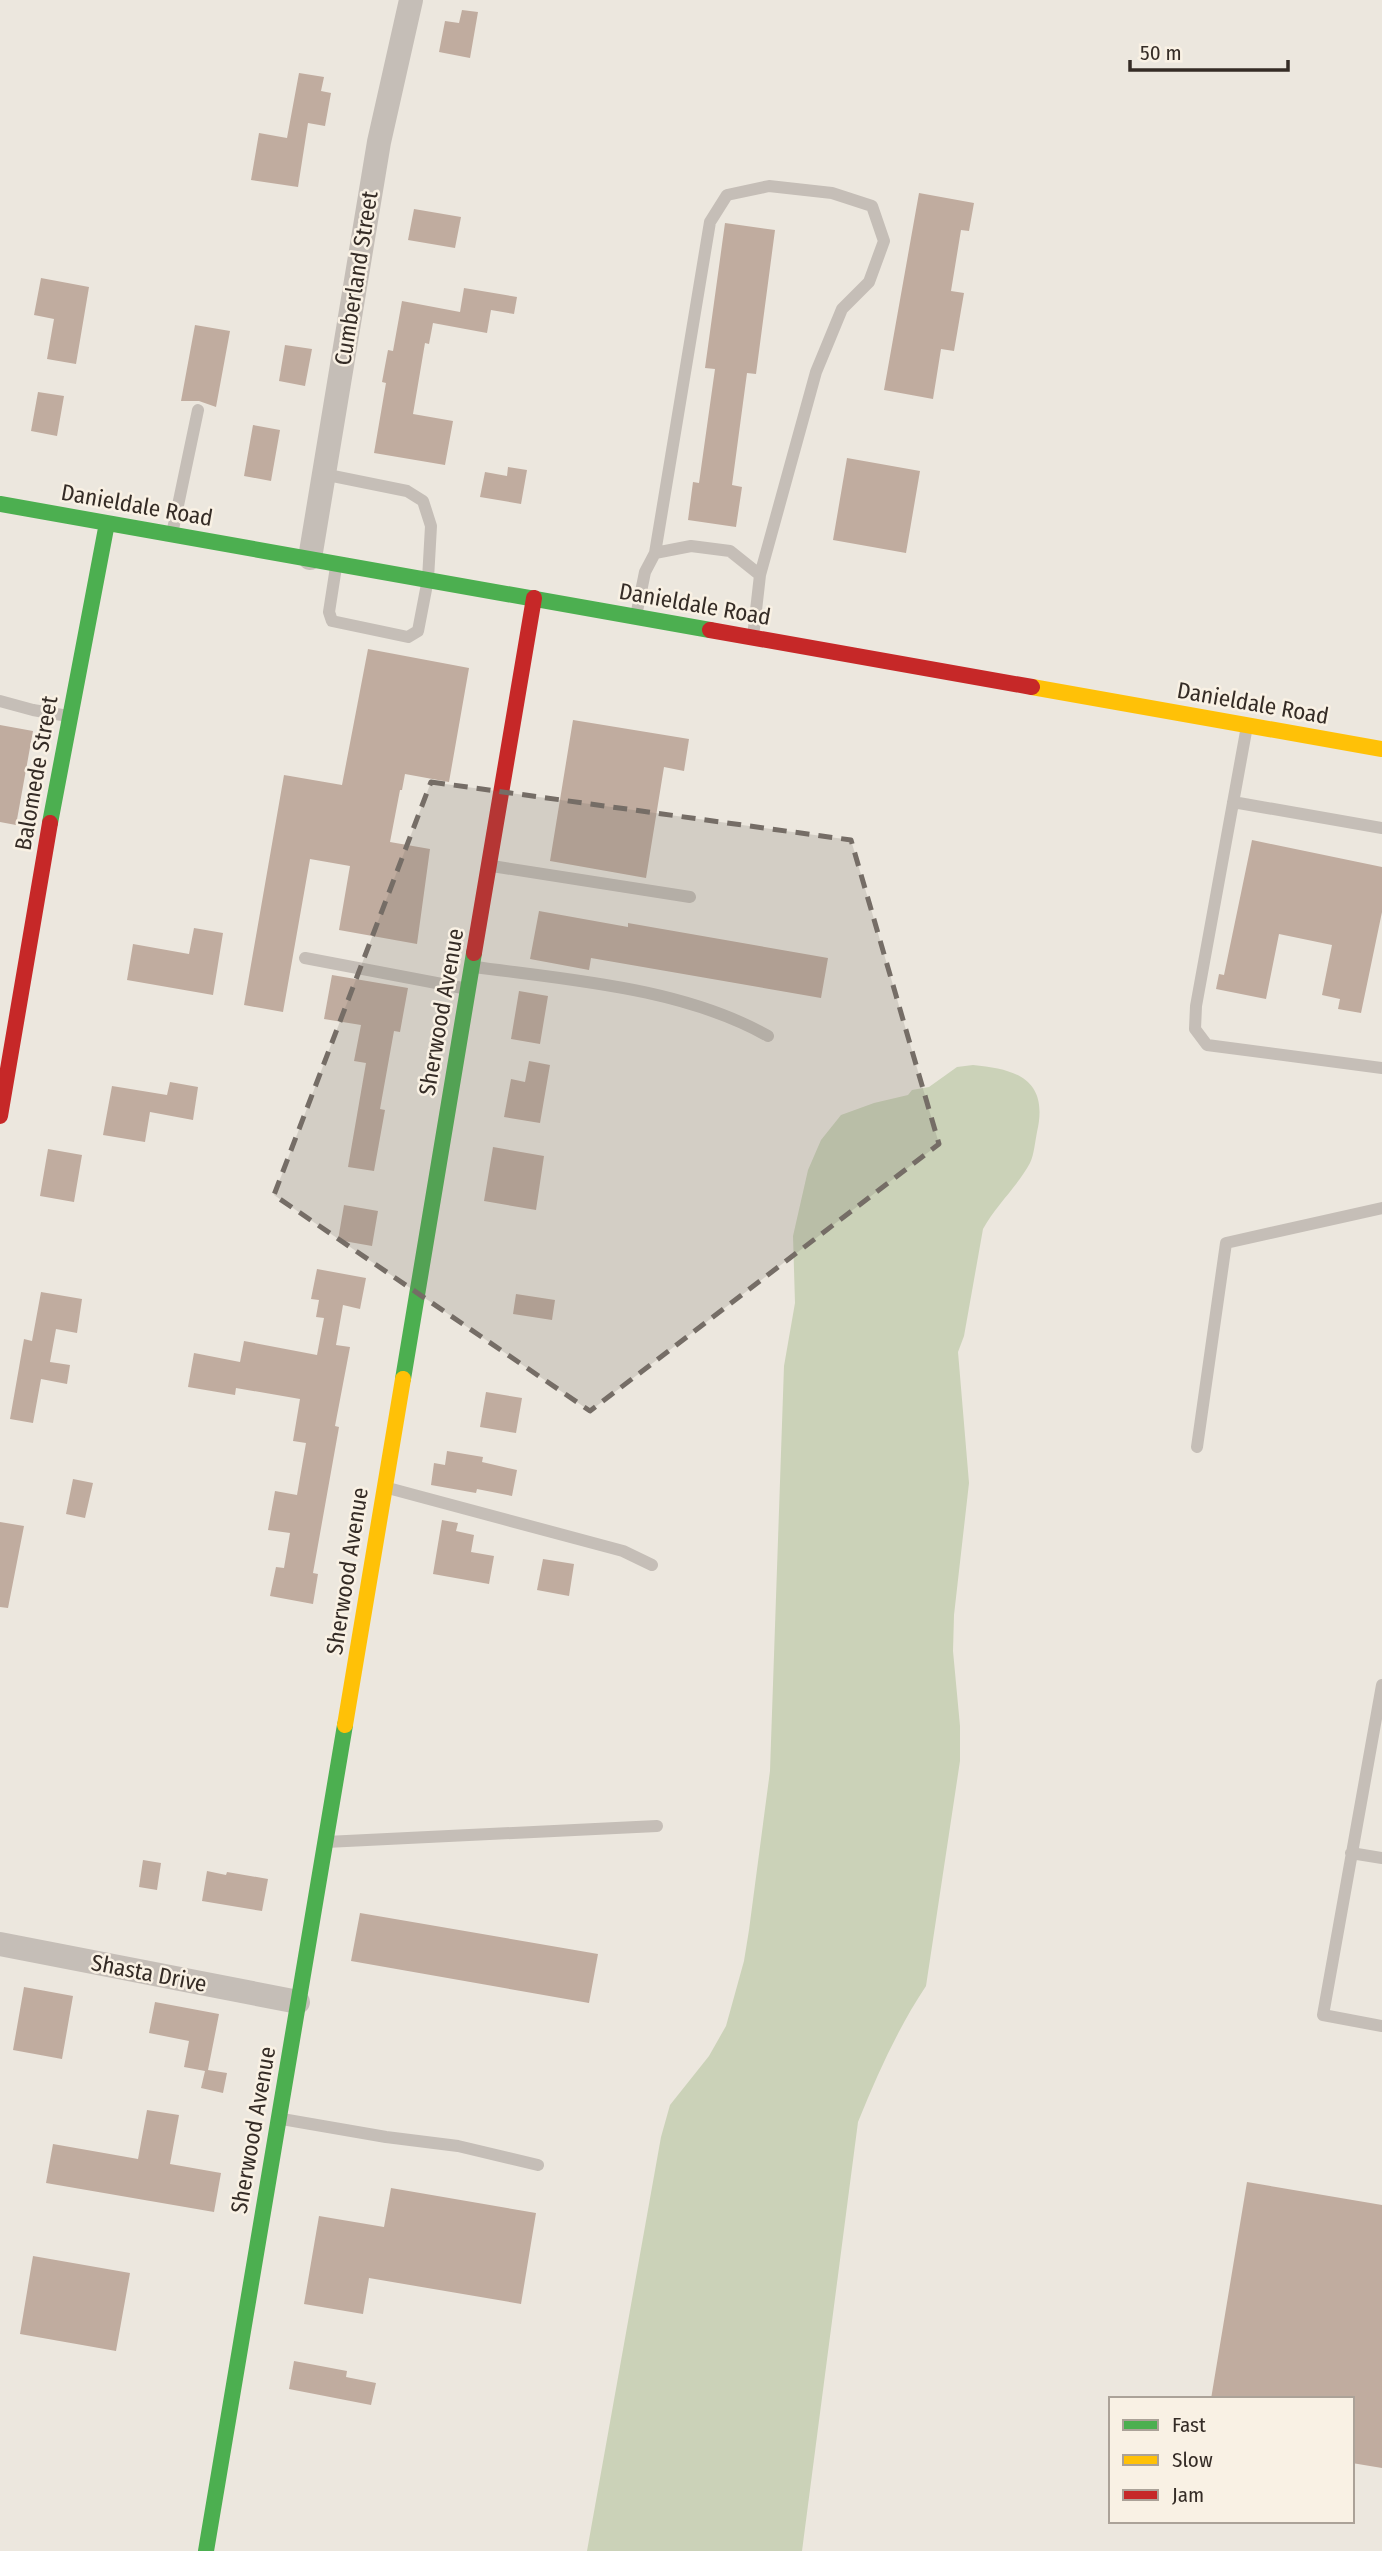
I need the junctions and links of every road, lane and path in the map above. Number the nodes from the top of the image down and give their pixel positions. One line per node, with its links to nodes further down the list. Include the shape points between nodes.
1 (411, 0): 3 (street, Cumberland Street, via 379,142)
2 (198, 410): 6 (lane)
3 (323, 474): 8 (street, Cumberland Street); 11 (lane, via 407,491 423,501 431,526)
4 (0, 504): 5 (street, Danieldale Road)
5 (107, 523): 6 (street, Danieldale Road); 16 (street, Balomede Street)
6 (172, 534): 8 (street, Danieldale Road)
7 (655, 553): 10 (lane, via 691,546 730,551); 10 (lane, via 710,222 727,195 769,186 832,193 872,206 884,241 869,282 842,309 816,372); 13 (lane, via 645,572)
8 (310, 558): 9 (street, Danieldale Road)
9 (336, 563): 11 (street, Danieldale Road); 11 (lane, via 329,612 332,621 408,637 418,631)
10 (760, 575): 14 (lane)
11 (428, 579): 12 (street, Danieldale Road)
12 (534, 598): 13 (street, Danieldale Road); 21 (street, Sherwood Avenue)
13 (636, 616): 14 (street, Danieldale Road)
14 (753, 637): 17 (street, Danieldale Road)
15 (0, 701): 16 (lane)
16 (70, 716): 28 (street, Balomede Street)
17 (1247, 725): 18 (street, Danieldale Road); 19 (lane)
18 (1382, 749)
19 (1233, 802): 20 (lane); 27 (lane, via 1195,1030 1207,1045)
20 (1382, 828)
21 (488, 866): 22 (lane); 24 (street, Sherwood Avenue)
22 (690, 897)
23 (305, 958): 25 (lane)
24 (471, 967): 25 (street, Sherwood Avenue); 26 (lane, via 628,988 740,1020)
25 (468, 989): 31 (street, Sherwood Avenue)
26 (768, 1036)
27 (1382, 1068)
28 (0, 1116)
29 (1382, 1208): 30 (lane, via 1226,1243)
30 (1197, 1447)
31 (384, 1487): 32 (lane, via 623,1551); 35 (street, Sherwood Avenue)
32 (652, 1565)
33 (1382, 1685): 36 (lane)
34 (657, 1826): 35 (lane)
35 (326, 1842): 39 (street, Sherwood Avenue)
36 (1351, 1853): 37 (lane); 40 (lane, via 1323,2015)
37 (1382, 1858)
38 (0, 1944): 39 (street, Shasta Drive)
39 (298, 2002): 41 (street, Sherwood Avenue)
40 (1382, 2026)
41 (278, 2119): 42 (lane, via 458,2146); 43 (street, Sherwood Avenue)
42 (538, 2165)
43 (206, 2551)

